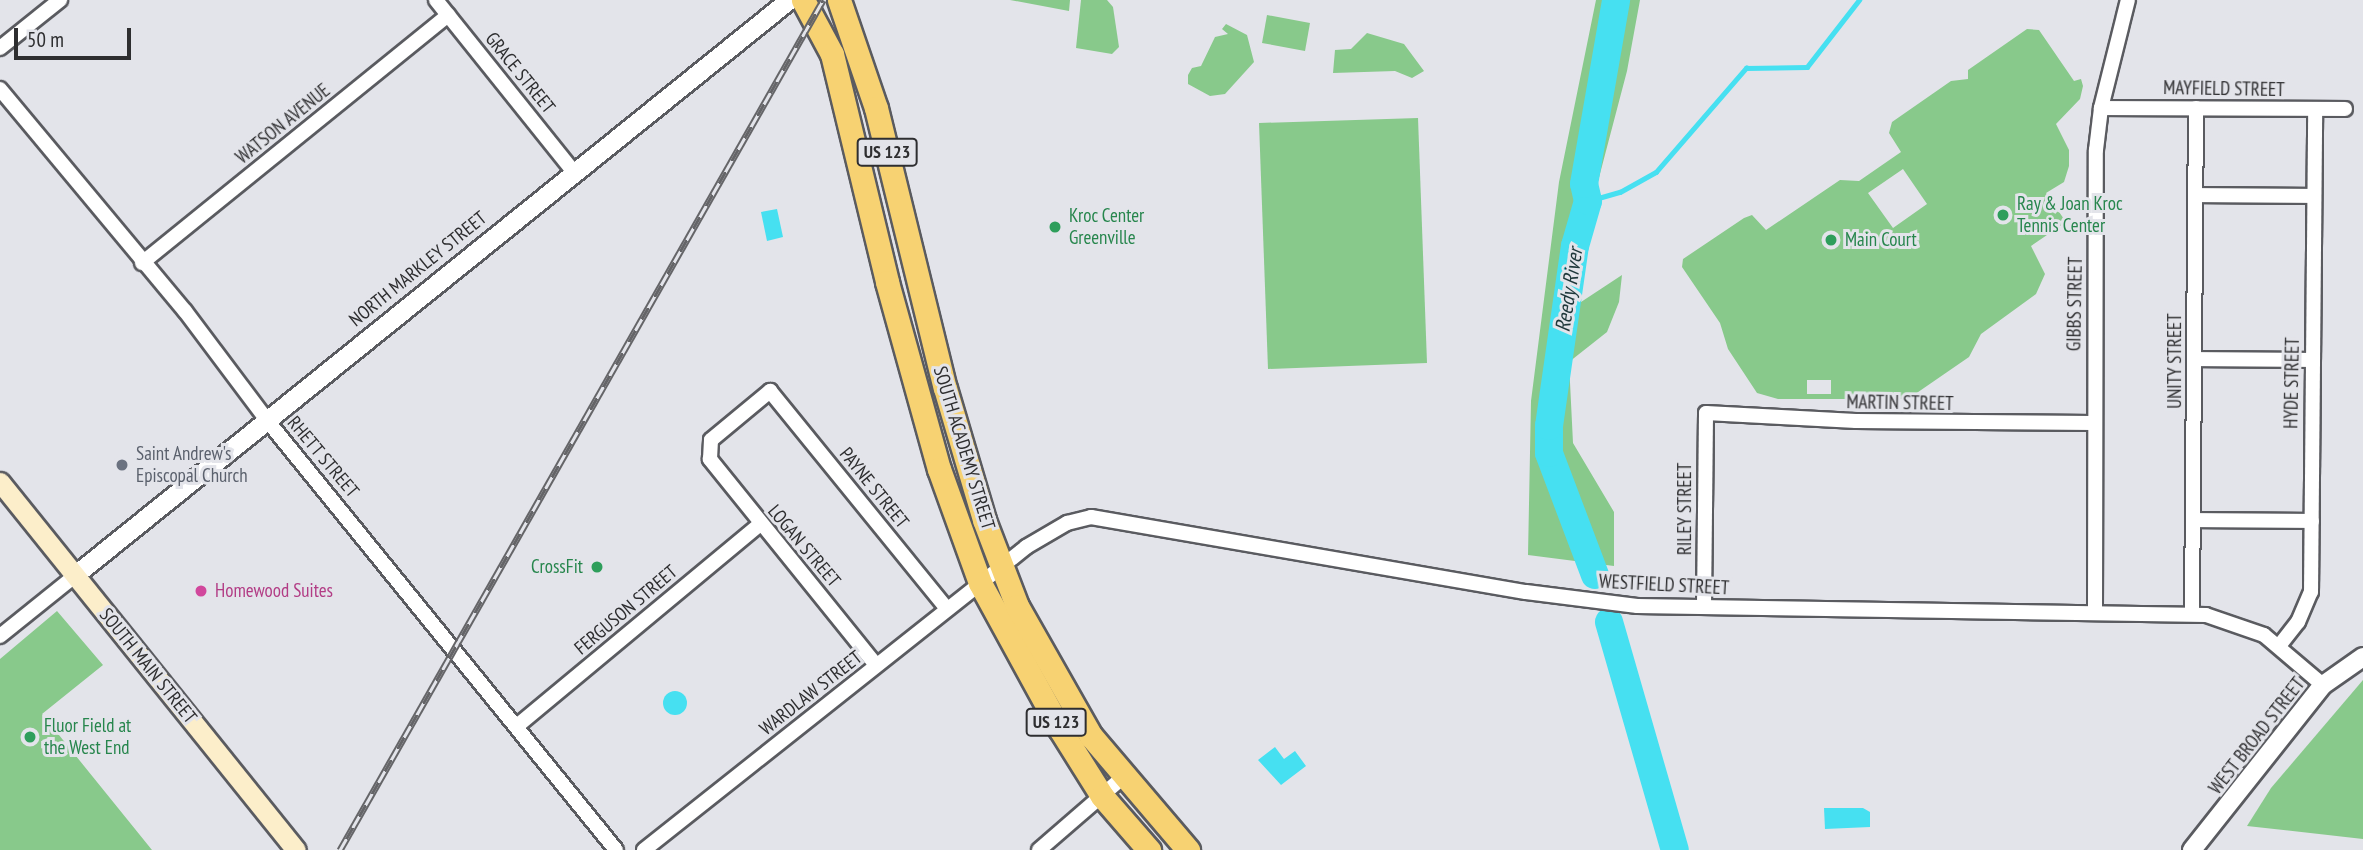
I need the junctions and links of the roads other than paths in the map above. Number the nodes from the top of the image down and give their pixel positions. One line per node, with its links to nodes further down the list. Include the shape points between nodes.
1 (60, 0): 8 (street)
2 (436, 0): 7 (street, GRACE STREET)
3 (790, 0): 14 (street, NORTH MARKLEY STREET)
4 (803, 0): 30 (highway, SOUTH ACADEMY STREET / US 123, via 832,54 932,443)
5 (839, 0): 28 (highway, SOUTH ACADEMY STREET / US 123, via 876,107 945,388)
6 (2128, 0): 10 (street, GIBBS STREET)
7 (448, 15): 14 (street, GRACE STREET); 17 (street, WATSON AVENUE)
8 (0, 48)
9 (0, 89): 17 (street, RHETT STREET)
10 (2101, 108): 11 (street, MAYFIELD STREET); 23 (street, GIBBS STREET, via 2096,150)
11 (2196, 108): 13 (street, MAYFIELD STREET); 15 (street, UNITY STREET)
12 (2345, 109): 13 (street, MAYFIELD STREET)
13 (2315, 110): 16 (street, HYDE STREET)
14 (573, 171): 22 (street, NORTH MARKLEY STREET)
15 (2195, 195): 16 (street); 18 (street, UNITY STREET)
16 (2314, 196): 19 (street, HYDE STREET)
17 (142, 263): 22 (street, RHETT STREET)
18 (2194, 359): 19 (street); 25 (street, UNITY STREET)
19 (2311, 360): 26 (street, HYDE STREET)
20 (770, 391): 27 (street, LOGAN STREET, via 717,433 709,449 717,469); 32 (street, PAYNE STREET)
21 (1706, 413): 23 (street, MARTIN STREET, via 1882,422); 31 (street, RILEY STREET)
22 (266, 419): 29 (street, NORTH MARKLEY STREET); 40 (street, RHETT STREET)
23 (2093, 423): 33 (street, GIBBS STREET)
24 (0, 482): 29 (main road, SOUTH MAIN STREET)
25 (2193, 520): 26 (street); 34 (street, UNITY STREET)
26 (2312, 521): 36 (street, HYDE STREET, via 2308,604)
27 (760, 524): 38 (street, LOGAN STREET); 40 (street, FERGUSON STREET)
28 (1001, 565): 30 (street, WARDLAW STREET); 31 (street, WESTFIELD STREET, via 1049,532 1091,517 1570,599); 41 (highway, SOUTH ACADEMY STREET / US 123, via 1043,658)
29 (76, 576): 35 (street); 43 (main road, SOUTH MAIN STREET)
30 (980, 583): 32 (street, WARDLAW STREET); 42 (highway, SOUTH ACADEMY STREET / US 123)
31 (1704, 606): 33 (street, WESTFIELD STREET)
32 (947, 609): 38 (street, WARDLAW STREET)
33 (2095, 613): 34 (street, WESTFIELD STREET)
34 (2192, 614): 36 (street, WESTFIELD STREET, via 2247,626)
35 (0, 636)
36 (2279, 646): 39 (street, WESTFIELD STREET)
37 (2363, 657): 39 (street, WEST BROAD STREET)
38 (876, 666): 45 (street, WARDLAW STREET)
39 (2323, 685): 49 (street, WEST BROAD STREET)
40 (517, 726): 44 (street, RHETT STREET)
41 (1122, 778): 42 (street); 48 (highway, SOUTH ACADEMY STREET / US 123)
42 (1102, 796): 46 (street); 47 (highway, SOUTH ACADEMY STREET / US 123)
43 (296, 850)
44 (616, 850)
45 (644, 850)
46 (1039, 850)
47 (1149, 850)
48 (1188, 850)
49 (2192, 850)

